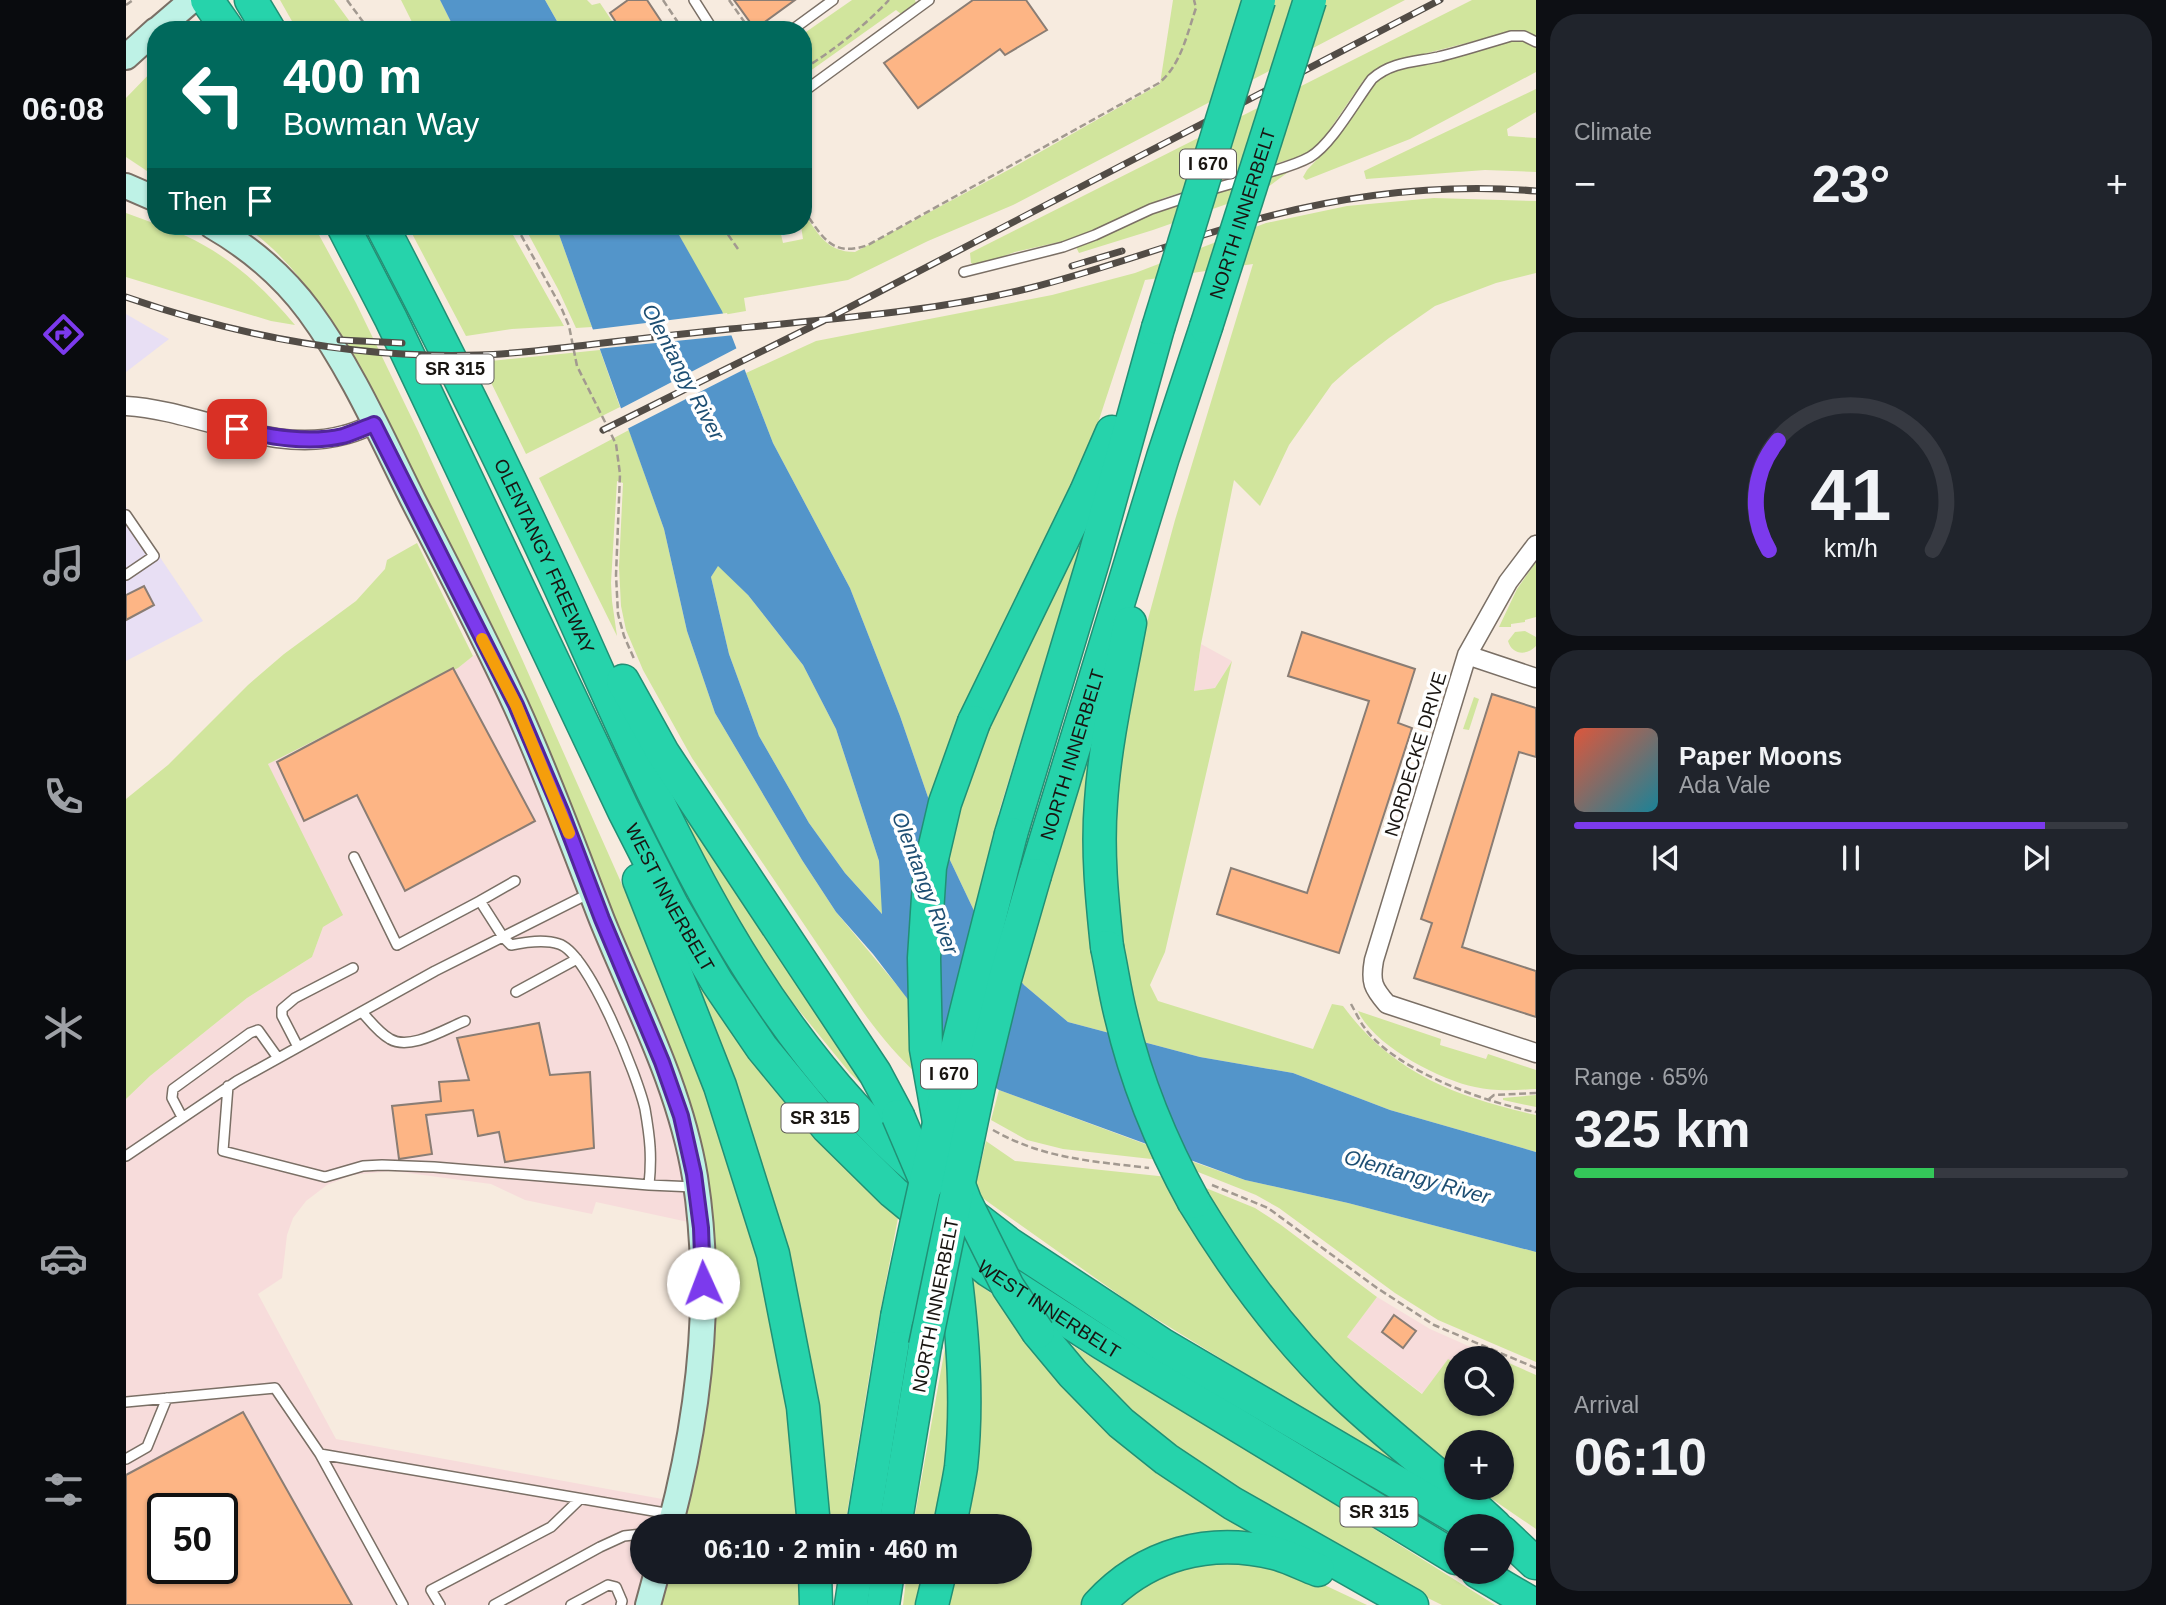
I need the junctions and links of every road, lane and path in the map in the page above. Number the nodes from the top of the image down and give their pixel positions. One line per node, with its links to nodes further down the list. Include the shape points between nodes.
1 (133, 0): 15 (path)
2 (192, 0): 16 (main road)
3 (207, 0): 17 (highway)
4 (212, 0): 18 (highway)
5 (347, 0): 19 (path)
6 (663, 0): 20 (path)
7 (694, 0): 21 (lane)
8 (729, 0): 22 (path)
9 (833, 0): 23 (lane)
10 (890, 0): 27 (path, via 856,32)
11 (929, 0): 28 (lane)
12 (1194, 0): 31 (path, via 1196,8 1180,55 1159,83 868,245 837,248)
13 (1259, 0): 38 (highway, NORTH INNERBELT / I 670, bridge)
14 (1310, 0): 41 (highway, NORTH INNERBELT / I 670, bridge)
15 (126, 5)
16 (167, 21)
17 (222, 21)
18 (224, 21)
19 (362, 21)
20 (676, 21)
21 (707, 21)
22 (744, 21)
23 (804, 21)
24 (147, 38): 26 (main road)
25 (1536, 42): 37 (lane, via 1511,36 1392,65 1372,79 1312,156 1151,209 1063,247)
26 (129, 54)
27 (812, 63)
28 (812, 85)
29 (126, 186): 30 (main road)
30 (147, 195)
31 (812, 221)
32 (228, 235): 40 (main road, via 272,270 309,310)
33 (348, 235): 46 (highway, OLENTANGY FREEWAY / SR 315)
34 (387, 235): 42 (highway, OLENTANGY FREEWAY / SR 315)
35 (728, 235): 36 (path)
36 (738, 249)
37 (964, 272)
38 (1158, 328): 80 (highway, NORTH INNERBELT / I 670, bridge, via 1011,834 950,1068 897,1317); 108 (highway, bridge, via 1086,492 974,722 945,803 930,867 924,958 926,1049 942,1139 965,1201 1008,1287 1038,1332 1121,1423 1232,1503)
39 (126, 406): 40 (street, via 296,439 343,436)
40 (374, 424): 52 (main road, via 516,705)
41 (1163, 457): 81 (highway, NORTH INNERBELT / I 670, bridge, via 1005,979 925,1346); 84 (highway, bridge, via 1111,722 1101,803 1107,947 1135,1066 1171,1159 1227,1256 1263,1306 1307,1357 1385,1431)
42 (526, 513): 51 (highway, OLENTANGY FREEWAY / SR 315, via 654,796); 82 (highway, bridge, via 663,753 898,1116 931,1194 955,1272 963,1337 964,1407 961,1468)
43 (126, 515): 45 (lane, via 154,556)
44 (1536, 545): 47 (street, NORDECKE DRIVE, via 1508,582)
45 (126, 575)
46 (525, 600): 79 (highway, via 671,960 745,1162 773,1254 803,1407); 87 (highway, WEST INNERBELT / SR 315, via 672,905 762,1048 827,1127 893,1192 988,1270)
47 (1467, 655): 48 (street); 62 (street, NORDECKE DRIVE, via 1371,975 1375,990 1387,1004)
48 (1536, 677)
49 (354, 857): 53 (lane, via 397,945)
50 (515, 881): 53 (lane)
51 (702, 889): 83 (highway, WEST INNERBELT / SR 315, via 746,963 819,1067 906,1158 961,1206 1008,1243 1163,1345)
52 (592, 892): 54 (lane); 71 (main road, via 675,1098)
53 (480, 901): 54 (lane)
54 (502, 937): 55 (lane, via 511,945 532,941 561,944); 59 (lane)
55 (576, 959): 57 (lane); 70 (lane, via 604,1002 632,1069 652,1154)
56 (353, 968): 61 (lane, via 282,1009)
57 (516, 992)
58 (1351, 1004): 66 (path, via 1364,1028 1411,1066)
59 (362, 1012): 60 (lane, via 390,1040 404,1044); 61 (lane)
60 (465, 1021)
61 (298, 1047): 63 (lane)
62 (1536, 1053)
63 (278, 1058): 64 (lane); 68 (lane, via 258,1030 250,1032 173,1089 172,1098)
64 (228, 1086): 68 (lane); 70 (lane, via 223,1151 325,1177 382,1165)
65 (1536, 1093): 66 (path)
66 (1489, 1099): 67 (path)
67 (1536, 1112)
68 (182, 1117): 69 (lane)
69 (126, 1156)
70 (649, 1185): 71 (lane)
71 (696, 1187): 78 (main road, via 703,1264 700,1354 695,1408)
72 (167, 1398): 73 (lane); 74 (lane, via 275,1388); 75 (lane, via 147,1447)
73 (126, 1402)
74 (320, 1454): 76 (lane); 96 (lane)
75 (126, 1459)
76 (580, 1499): 77 (lane); 97 (lane, via 551,1527 431,1590)
77 (645, 1514)
78 (672, 1514)
79 (813, 1514)
80 (865, 1514)
81 (897, 1514)
82 (952, 1514)
83 (1451, 1514)
84 (1482, 1514)
85 (630, 1535): 98 (lane)
86 (1514, 1544): 89 (highway)
87 (1444, 1551)
88 (1514, 1551): 89 (highway)
89 (1535, 1564)
90 (654, 1584): 101 (main road)
91 (815, 1584): 102 (highway)
92 (854, 1584): 103 (highway)
93 (886, 1584): 104 (highway)
94 (937, 1584): 105 (highway)
95 (1499, 1584): 109 (highway)
96 (403, 1605)
97 (440, 1605)
98 (494, 1605)
99 (571, 1605): 100 (lane, via 608,1585 617,1587)
100 (621, 1605)
101 (648, 1605)
102 (816, 1605)
103 (851, 1605)
104 (883, 1605)
105 (932, 1605)
106 (1098, 1605): 107 (highway, via 1137,1571 1168,1556 1198,1549 1239,1548 1278,1554)
107 (1404, 1605)
108 (1412, 1605)
109 (1534, 1605)

